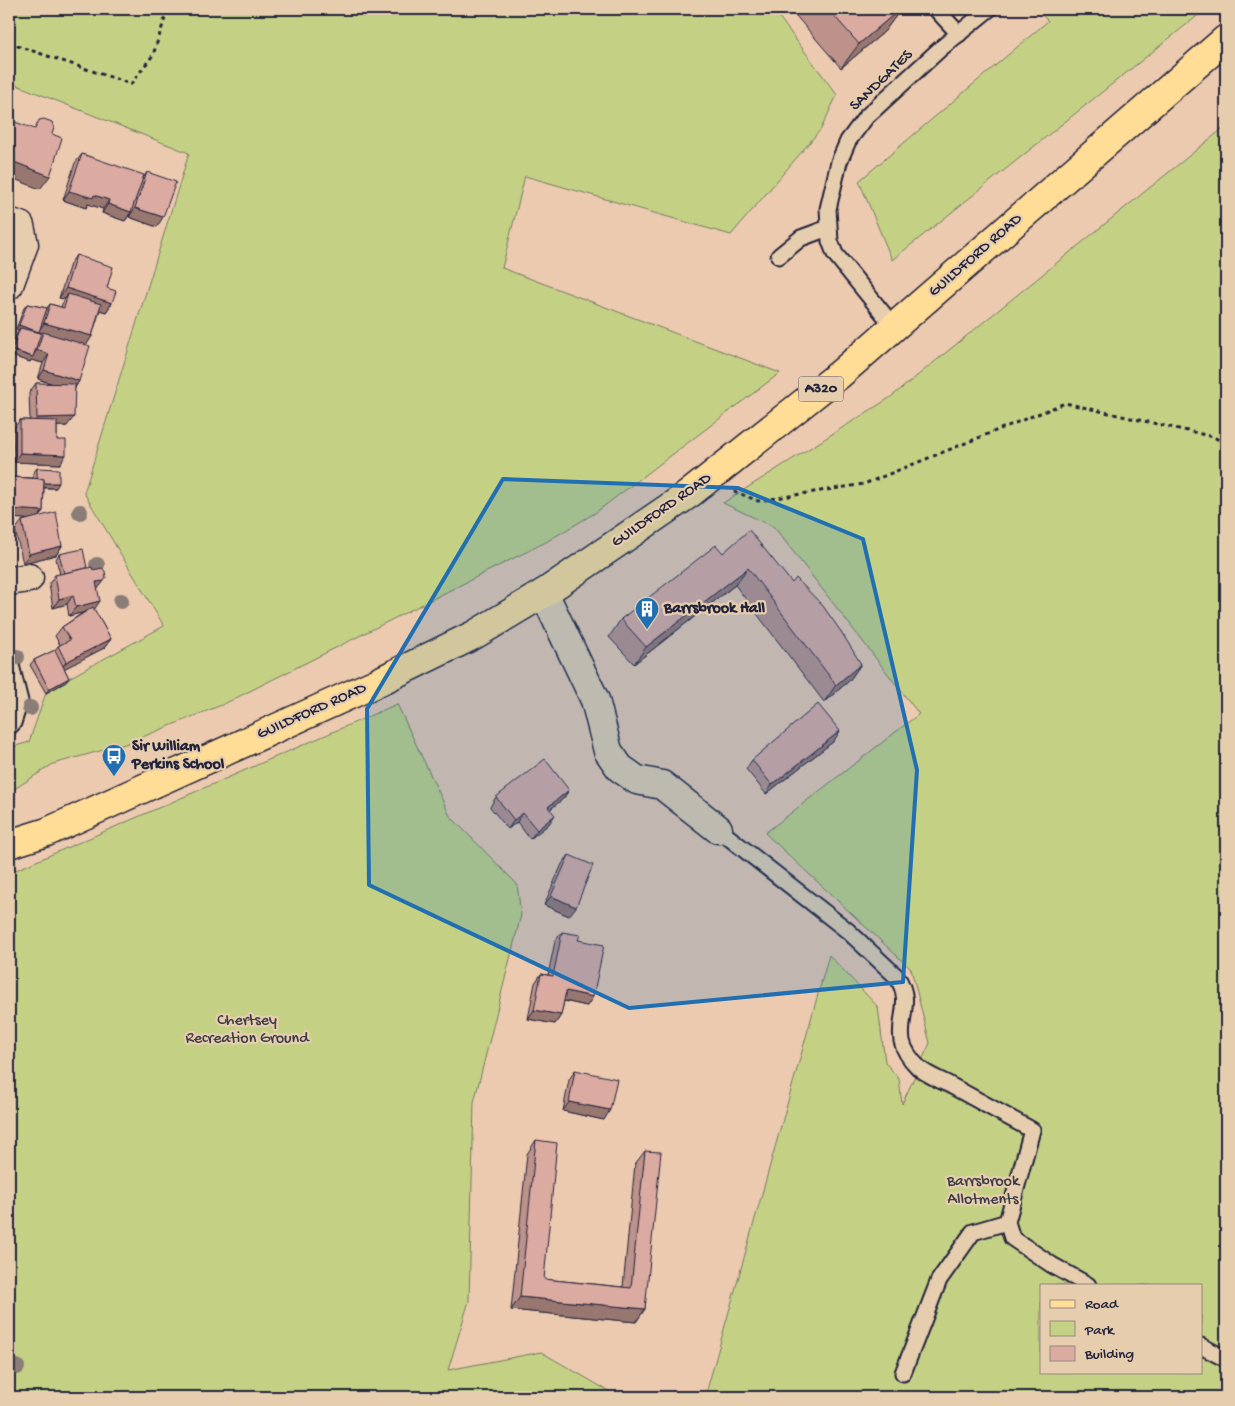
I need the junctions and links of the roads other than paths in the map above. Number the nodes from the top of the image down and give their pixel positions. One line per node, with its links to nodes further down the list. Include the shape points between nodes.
1 (936, 9): 3 (lane)
2 (989, 9): 3 (lane, SANDGATES)
3 (959, 34): 6 (lane, SANDGATES, via 866,117 848,141 839,162 828,209)
4 (1226, 38): 9 (main road, GUILDFORD ROAD / A320)
5 (14, 224): 8 (street, via 24,244)
6 (828, 228): 7 (lane, via 801,238); 9 (lane, SANDGATES, via 835,254)
7 (778, 256)
8 (9, 285)
9 (894, 327): 10 (main road, GUILDFORD ROAD / A320, via 689,494)
10 (544, 593): 13 (street, via 595,700 608,752 616,763 637,780 662,785); 14 (main road, GUILDFORD ROAD / A320, via 474,635 376,683 47,832)
11 (9, 657): 12 (lane, via 20,701)
12 (9, 727)
13 (718, 829): 15 (lane, via 848,931 897,977 905,996 902,1041 919,1068 1032,1130)
14 (9, 844)
15 (1007, 1222): 16 (lane, via 1012,1238 1052,1266); 19 (lane, via 973,1232 940,1280)
16 (1086, 1284)
17 (1202, 1347): 18 (lane)
18 (1226, 1359)
19 (903, 1373)

